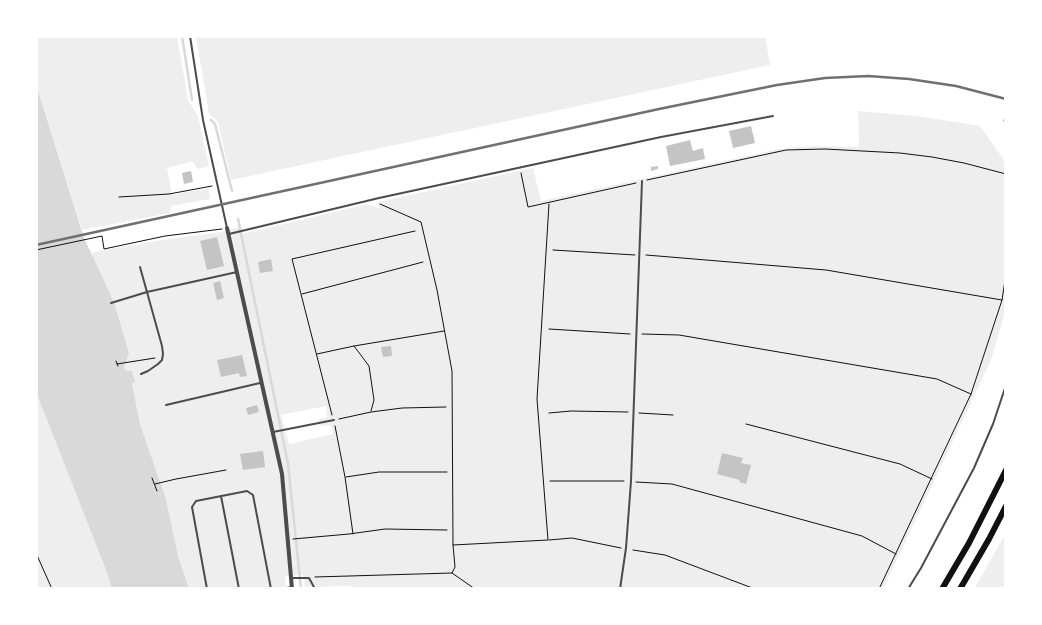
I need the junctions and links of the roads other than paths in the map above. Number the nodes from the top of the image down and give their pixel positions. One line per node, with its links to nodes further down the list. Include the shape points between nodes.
1 (190, 36): 4 (lane, via 203,120)
2 (773, 116): 5 (lane, via 379,198)
3 (642, 182): 26 (lane, via 630,481)
4 (227, 228): 5 (street)
5 (229, 234): 7 (street)
6 (140, 267): 8 (lane)
7 (237, 272): 8 (lane); 11 (street)
8 (147, 292): 9 (lane); 10 (lane, via 162,346 162,360)
9 (111, 303)
10 (141, 374)
11 (262, 383): 13 (lane); 15 (street)
12 (1006, 385): 27 (lane, via 974,468)
13 (166, 405)
14 (334, 420): 15 (lane)
15 (274, 432): 19 (street, via 282,474)
16 (1006, 470): 28 (main road)
17 (221, 496): 21 (lane, via 196,501 192,508); 22 (lane); 23 (lane, via 247,491 253,495)
18 (1006, 506): 29 (main road)
19 (291, 578): 20 (street); 25 (lane, via 309,578)
20 (292, 588): 24 (lane)
21 (207, 589)
22 (239, 589)
23 (271, 589)
24 (280, 589)
25 (315, 589)
26 (620, 589)
27 (908, 589)
28 (942, 589)
29 (960, 589)

